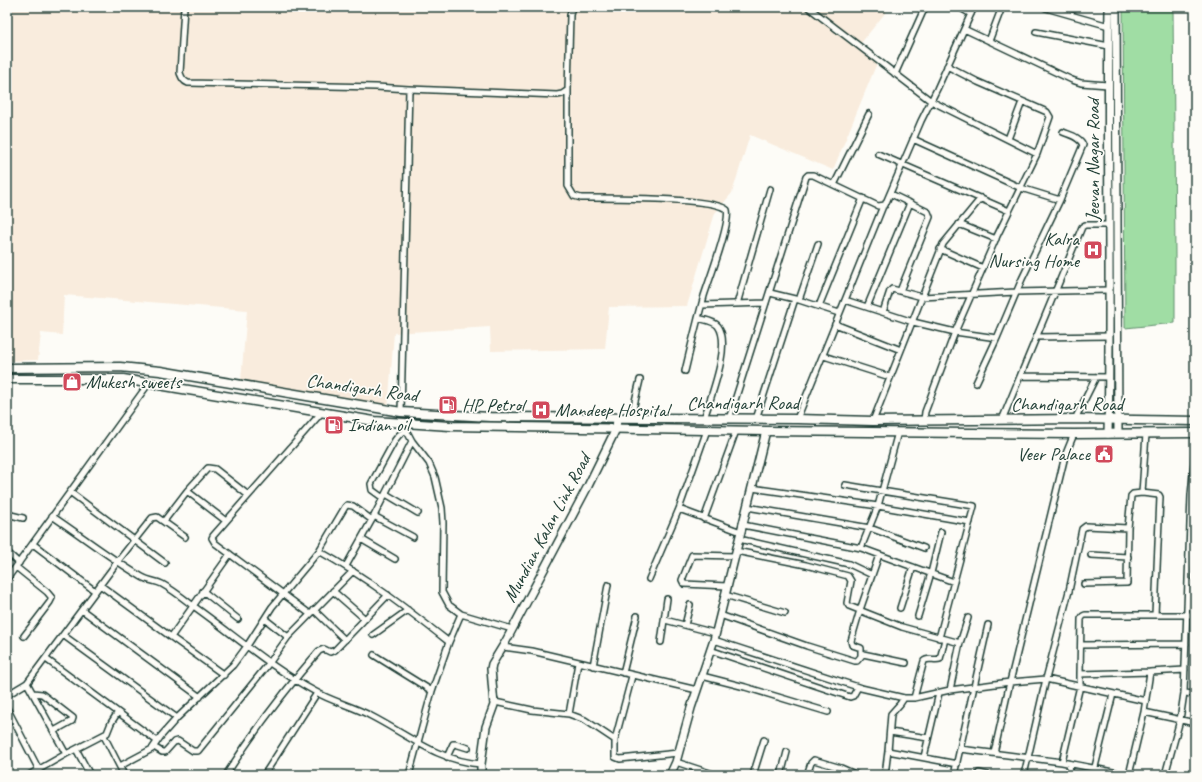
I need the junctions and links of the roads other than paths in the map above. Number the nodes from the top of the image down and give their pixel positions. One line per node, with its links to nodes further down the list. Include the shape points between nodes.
1 (184, 7): 20 (street, via 180,73 184,82)
2 (572, 7): 21 (street)
3 (808, 7): 18 (street)
4 (925, 7): 18 (street)
5 (959, 7): 11 (street)
6 (974, 7): 11 (street)
7 (1002, 7): 15 (street)
8 (1109, 7): 12 (street, Jeevan Nagar Road)
9 (1116, 7): 95 (street, Jeevan Nagar Road)
10 (1046, 8): 12 (street)
11 (971, 14): 13 (street)
12 (1109, 26): 16 (street, Jeevan Nagar Road)
13 (964, 29): 15 (street); 17 (street)
14 (1036, 32): 16 (street)
15 (989, 41): 19 (street, via 1072,80)
16 (1109, 46): 19 (street, Jeevan Nagar Road)
17 (948, 66): 22 (street); 23 (street)
18 (895, 74): 22 (street)
19 (1108, 85): 42 (street, Jeevan Nagar Road)
20 (409, 89): 21 (street, via 557,95); 83 (street)
21 (568, 90): 58 (street, via 568,186 574,196 682,200 726,208 728,213 724,233)
22 (931, 101): 26 (street); 27 (street)
23 (1022, 102): 27 (street); 29 (street, via 1050,115)
24 (869, 114): 31 (street)
25 (1063, 132): 37 (street, via 1082,141 1083,145)
26 (913, 138): 30 (street); 32 (street)
27 (1008, 139): 29 (street)
28 (878, 154): 30 (street)
29 (1037, 154): 32 (street)
30 (902, 164): 34 (street); 36 (street)
31 (834, 185): 35 (street); 51 (street, via 813,175 806,177 780,254)
32 (1020, 188): 37 (street); 40 (street)
33 (770, 189): 57 (street)
34 (890, 194): 38 (street); 39 (street)
35 (863, 198): 39 (street); 59 (street)
36 (981, 198): 40 (street); 41 (street)
37 (1060, 200): 50 (street)
38 (910, 203): 49 (street, via 928,212 930,217); 60 (street)
39 (883, 206): 55 (street)
40 (1009, 211): 43 (street)
41 (959, 224): 43 (street); 45 (street)
42 (1109, 226): 47 (street, via 1083,226); 48 (street, Jeevan Nagar Road)
43 (996, 239): 46 (street)
44 (818, 244): 54 (street)
45 (940, 249): 46 (street); 53 (street)
46 (984, 268): 52 (street)
47 (1056, 290): 48 (street); 50 (street); 68 (street)
48 (1109, 290): 67 (street, Jeevan Nagar Road)
49 (900, 292): 53 (street); 61 (street, via 891,290)
50 (1016, 292): 52 (street); 69 (street)
51 (770, 293): 54 (street); 56 (street)
52 (971, 294): 53 (street); 66 (street)
53 (922, 297): 64 (street)
54 (797, 299): 59 (street); 88 (street)
55 (845, 300): 60 (street); 62 (street)
56 (766, 303): 57 (street); 87 (street)
57 (738, 304): 58 (street)
58 (702, 305): 63 (street)
59 (819, 306): 62 (street)
60 (867, 307): 61 (street)
61 (883, 312): 64 (street)
62 (839, 313): 65 (street)
63 (698, 318): 73 (street); 86 (street, via 718,326 723,347)
64 (913, 322): 66 (street); 70 (street)
65 (835, 324): 70 (street); 71 (street)
66 (955, 332): 69 (street); 92 (street)
67 (1109, 336): 68 (street); 77 (street, Jeevan Nagar Road)
68 (1036, 337): 74 (street)
69 (997, 338): 81 (street)
70 (901, 350): 75 (street)
71 (824, 356): 75 (street); 89 (street)
72 (7, 368): 83 (main road, Chandigarh Road, via 120,367 160,371)
73 (685, 371)
74 (1021, 376): 76 (street); 93 (street)
75 (890, 377): 91 (street)
76 (1096, 377): 77 (street); 90 (street)
77 (1109, 377): 94 (street, Jeevan Nagar Road)
78 (7, 380): 80 (main road, Chandigarh Road, via 123,379)
79 (640, 380): 85 (street)
80 (149, 383): 82 (main road, Chandigarh Road); 114 (street)
81 (976, 383)
82 (322, 412): 97 (main road, Chandigarh Road); 116 (street)
83 (401, 412): 84 (main road, Chandigarh Road, via 490,417)
84 (617, 418): 85 (main road, Chandigarh Road); 98 (street)
85 (631, 418): 86 (main road, Chandigarh Road)
86 (704, 419): 87 (main road, Chandigarh Road)
87 (729, 419): 88 (main road, Chandigarh Road)
88 (756, 419): 89 (main road, Chandigarh Road)
89 (797, 419): 91 (main road, Chandigarh Road)
90 (1075, 419): 93 (main road, Chandigarh Road); 94 (main road, Chandigarh Road)
91 (873, 420): 92 (main road, Chandigarh Road)
92 (924, 420): 93 (main road, Chandigarh Road)
93 (1002, 420)
94 (1108, 420): 95 (main road, Chandigarh Road); 106 (street, Jeevan Nagar Road)
95 (1118, 420): 96 (main road, Chandigarh Road); 103 (street, Jeevan Nagar Road)
96 (1195, 421)
97 (405, 427): 98 (main road, Chandigarh Road); 108 (street); 118 (street, via 371,484 372,490)
98 (616, 429): 99 (main road, Chandigarh Road); 196 (street, Mundian Kalan Link Road)
99 (707, 430): 100 (main road, Chandigarh Road); 121 (street)
100 (736, 431): 101 (main road, Chandigarh Road); 127 (street)
101 (766, 431): 102 (main road, Chandigarh Road); 111 (street)
102 (898, 432): 105 (main road, Chandigarh Road); 113 (street)
103 (1118, 433): 106 (main road, Chandigarh Road); 107 (main road, Chandigarh Road)
104 (1195, 433): 107 (main road, Chandigarh Road); 109 (street)
105 (1074, 434): 106 (main road, Chandigarh Road); 231 (street, via 1065,456)
106 (1108, 434)
107 (1146, 434): 115 (street)
108 (412, 441): 118 (street); 182 (street, via 435,476 443,523 442,592 449,606)
109 (1194, 472): 117 (street)
110 (845, 485): 113 (street)
111 (752, 488): 119 (street); 120 (street)
112 (187, 490): 116 (street, via 204,471 211,468); 128 (street); 129 (street)
113 (882, 491): 120 (street); 130 (street, via 973,505)
114 (70, 492): 124 (street); 138 (street)
115 (1142, 493): 132 (street, via 1131,496); 183 (street, via 1160,497)
116 (248, 495): 129 (street)
117 (1193, 495): 161 (street)
118 (385, 496): 122 (street); 126 (street)
119 (747, 506): 131 (street); 133 (street)
120 (878, 506): 130 (street); 131 (street)
121 (679, 509): 127 (street); 159 (street)
122 (418, 513)
123 (7, 514): 125 (street)
124 (52, 516): 139 (street); 150 (street)
125 (23, 518)
126 (373, 518): 136 (street); 137 (street); 142 (street, via 347,505)
127 (704, 519): 133 (street)
128 (164, 521): 135 (street); 138 (street, via 157,517 152,518)
129 (226, 521): 145 (street, via 212,538)
130 (970, 522): 160 (street)
131 (870, 528): 140 (street); 141 (street)
132 (1128, 528): 148 (street); 228 (street, via 1086,526 1082,529)
133 (741, 532): 140 (street); 144 (street); 157 (street, via 849,564)
134 (941, 532): 156 (street)
135 (185, 537)
136 (413, 537)
137 (362, 539): 149 (street); 153 (street)
138 (134, 540): 150 (street); 151 (street)
139 (33, 544): 152 (street); 167 (street)
140 (861, 548): 146 (street)
141 (924, 548)
142 (319, 551): 153 (street); 170 (street)
143 (7, 552): 152 (street)
144 (735, 553): 166 (street); 166 (street, via 693,554 682,580 684,584); 179 (street, via 806,565 848,576 851,581 847,604)
145 (230, 554): 168 (street); 170 (street)
146 (879, 555): 154 (street); 157 (street)
147 (1091, 556): 148 (street)
148 (1128, 556): 165 (street, via 1126,584)
149 (395, 559)
150 (118, 561): 163 (street); 175 (street, via 144,578 164,585)
151 (165, 563)
152 (17, 565): 158 (street); 199 (street, via 52,598)
153 (346, 566): 155 (street)
154 (913, 567): 156 (street); 176 (street)
155 (353, 571): 169 (street); 171 (street)
156 (931, 573): 160 (street); 188 (street)
157 (872, 575): 179 (street)
158 (7, 579)
159 (649, 579)
160 (954, 582): 203 (street)
161 (1188, 583): 162 (street); 184 (street)
162 (1195, 583)
163 (100, 584): 167 (street); 201 (street)
164 (608, 584): 220 (street)
165 (1084, 584)
166 (727, 586): 172 (street)
167 (95, 591): 177 (street)
168 (203, 591): 175 (street); 190 (street)
169 (334, 591): 180 (street); 192 (street)
170 (283, 593): 180 (street); 191 (street)
171 (388, 595): 178 (street); 192 (street)
172 (725, 595): 181 (street); 187 (street)
173 (667, 600): 193 (street)
174 (690, 605): 194 (street)
175 (193, 606): 201 (street); 212 (street)
176 (900, 608)
177 (82, 610): 197 (street); 245 (street)
178 (408, 610): 198 (street); 206 (street)
179 (860, 610): 203 (street); 215 (street, via 850,642 861,648)
180 (312, 612): 202 (street); 205 (street)
181 (785, 613)
182 (461, 614): 196 (street); 206 (street)
183 (1155, 615): 184 (street); 211 (street, via 1084,616 1081,619)
184 (1186, 615): 185 (street); 210 (street)
185 (1195, 615)
186 (637, 616): 223 (street)
187 (720, 616): 200 (street); 215 (street, via 855,661)
188 (918, 616)
189 (968, 618): 208 (street)
190 (238, 619)
191 (264, 619): 202 (street); 212 (street)
192 (365, 619): 205 (street)
193 (664, 620): 194 (street); 207 (street)
194 (685, 625): 200 (street)
195 (988, 625): 234 (street)
196 (512, 629): 209 (street, Mundian Kalan Link Road)
197 (63, 635): 216 (street); 255 (street)
198 (373, 635)
199 (24, 636)
200 (715, 636): 213 (street); 233 (street)
201 (171, 637): 225 (street)
202 (288, 637): 217 (street)
203 (939, 638): 204 (street)
204 (945, 639): 208 (street); 247 (street, via 940,659 924,660)
205 (345, 640): 229 (street, via 332,652 324,649 319,651)
206 (449, 642): 237 (street)
207 (661, 642)
208 (960, 643): 236 (street)
209 (505, 644): 218 (street); 249 (street, Mundian Kalan Link Road, via 491,666)
210 (1186, 644): 211 (street); 221 (street)
211 (1081, 645): 224 (street)
212 (247, 646): 217 (street); 225 (street)
213 (710, 650): 227 (street); 233 (street, via 850,697 854,696)
214 (374, 655): 237 (street)
215 (862, 655): 219 (street)
216 (46, 658): 230 (street); 251 (street)
217 (270, 662): 229 (street); 266 (street, via 198,751 193,751 178,741 165,752)
218 (578, 663): 220 (street); 254 (street)
219 (906, 663)
220 (593, 666): 223 (street)
221 (1185, 670): 222 (street); 241 (street)
222 (1150, 672): 224 (street); 248 (street)
223 (623, 673): 226 (street)
224 (1080, 674): 232 (street)
225 (224, 675): 245 (street)
226 (632, 676): 235 (street); 262 (street)
227 (702, 676): 235 (street); 252 (street)
228 (1046, 679): 231 (street); 232 (street); 277 (street)
229 (295, 680): 239 (street); 290 (street, via 260,724)
230 (27, 682): 238 (street); 244 (street)
231 (1010, 682): 234 (street); 273 (street)
232 (1080, 686): 242 (street); 279 (street)
233 (858, 687): 246 (street)
234 (975, 687): 236 (street); 269 (street)
235 (697, 690): 272 (street)
236 (950, 690): 240 (street)
237 (432, 691): 265 (street)
238 (33, 693): 258 (street); 258 (street, via 42,694 73,718)
239 (317, 693): 265 (street, via 370,715); 291 (street)
240 (939, 693): 247 (street); 261 (street)
241 (1184, 693): 243 (street); 256 (street)
242 (1112, 694): 248 (street); 284 (street)
243 (1195, 694)
244 (7, 695)
245 (200, 697): 255 (street)
246 (904, 698): 247 (street); 259 (street, via 891,714)
247 (914, 698)
248 (1146, 701): 253 (street)
249 (495, 702): 254 (street); 280 (street, via 486,727)
250 (7, 708): 285 (street)
251 (118, 712): 260 (street); 264 (street)
252 (828, 712)
253 (1144, 712): 256 (street); 306 (street)
254 (569, 714): 262 (street, via 585,720)
255 (177, 718): 264 (street)
256 (1180, 720): 257 (street); 307 (street)
257 (1195, 723)
258 (54, 731): 274 (street)
259 (890, 732): 261 (street); 270 (street)
260 (104, 736): 268 (street); 283 (street)
261 (928, 738): 276 (street)
262 (615, 740): 272 (street, via 616,758)
263 (764, 740): 296 (street)
264 (157, 741): 266 (street)
265 (417, 743): 275 (street); 292 (street)
266 (154, 747): 283 (street)
267 (468, 748): 275 (street, via 453,744)
268 (76, 749): 274 (street); 288 (street)
269 (960, 749): 273 (street); 281 (street)
270 (888, 751): 276 (street); 300 (street)
271 (787, 752): 297 (street)
272 (678, 753): 278 (street)
273 (994, 753): 277 (street)
274 (66, 754): 285 (street)
275 (447, 756): 280 (street, via 468,763)
276 (924, 757): 281 (street)
277 (1028, 758): 279 (street); 303 (street)
278 (676, 762): 294 (street); 295 (street)
279 (1062, 762): 282 (street)
280 (481, 764): 293 (street)
281 (957, 764): 301 (street)
282 (1070, 764): 284 (street); 304 (street)
283 (120, 766): 289 (street)
284 (1094, 769): 305 (street); 306 (street)
285 (39, 770): 287 (street)
286 (979, 773): 302 (street)
287 (29, 775)
288 (90, 775)
289 (124, 775)
290 (226, 775)
291 (264, 775)
292 (409, 775)
293 (481, 775)
294 (670, 775)
295 (716, 775)
296 (753, 775)
297 (781, 775)
298 (807, 775): 299 (street, via 814,760)
299 (857, 775)
300 (885, 775)
301 (954, 775)
302 (988, 775)
303 (1024, 775)
304 (1068, 775)
305 (1093, 775)
306 (1128, 775)
307 (1165, 775)

